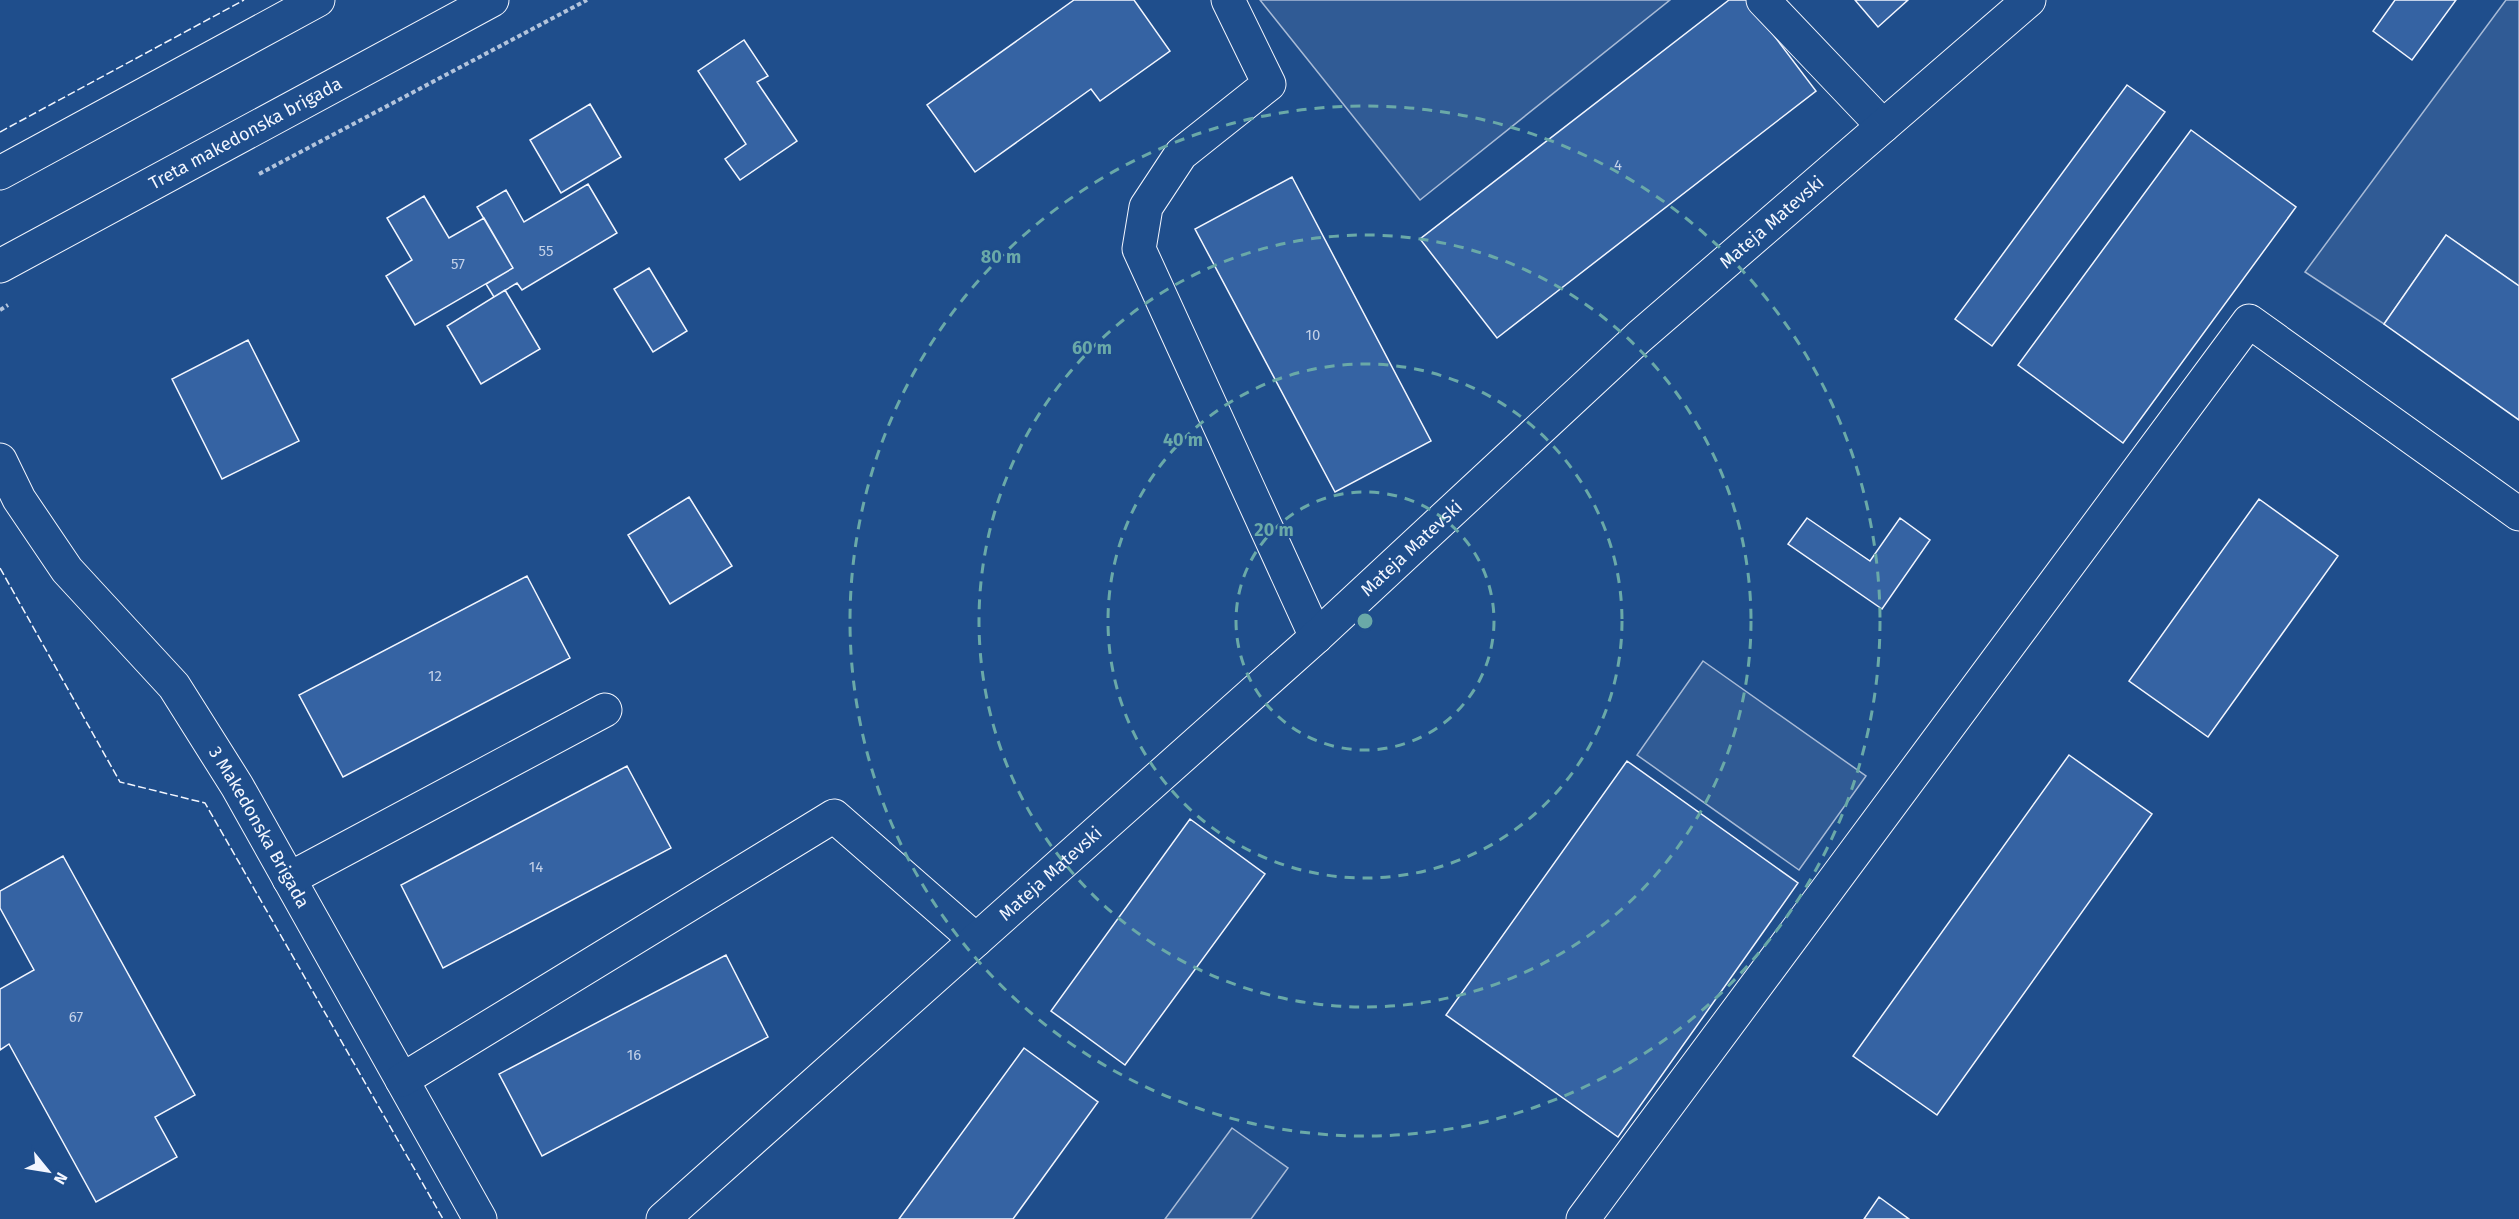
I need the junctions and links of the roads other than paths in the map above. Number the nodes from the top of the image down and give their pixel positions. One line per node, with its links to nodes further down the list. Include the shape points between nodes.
1 (318, 0): 7 (street)
2 (492, 0): 8 (street, Treta makedonska brigada)
3 (1228, 0): 11 (street, via 1269,84 1181,154 1146,207 1139,249)
4 (1763, 0): 6 (street)
5 (2030, 0): 6 (street, Mateja Matevski)
6 (1883, 126): 11 (street, Mateja Matevski, via 1639,337)
7 (0, 173)
8 (4, 278)
9 (0, 460): 13 (street, 3 Makedonska Brigada, via 19,499 67,570 174,686)
10 (2519, 514): 18 (street, via 2249,321)
11 (1316, 637): 14 (street, Mateja Matevski)
12 (605, 710): 13 (street)
13 (289, 879): 15 (street, 3 Makedonska Brigada)
14 (976, 940): 15 (street, via 834,816); 17 (street, Mateja Matevski)
15 (402, 1080): 16 (street, 3 Makedonska Brigada)
16 (480, 1219)
17 (663, 1219)
18 (1583, 1219)

